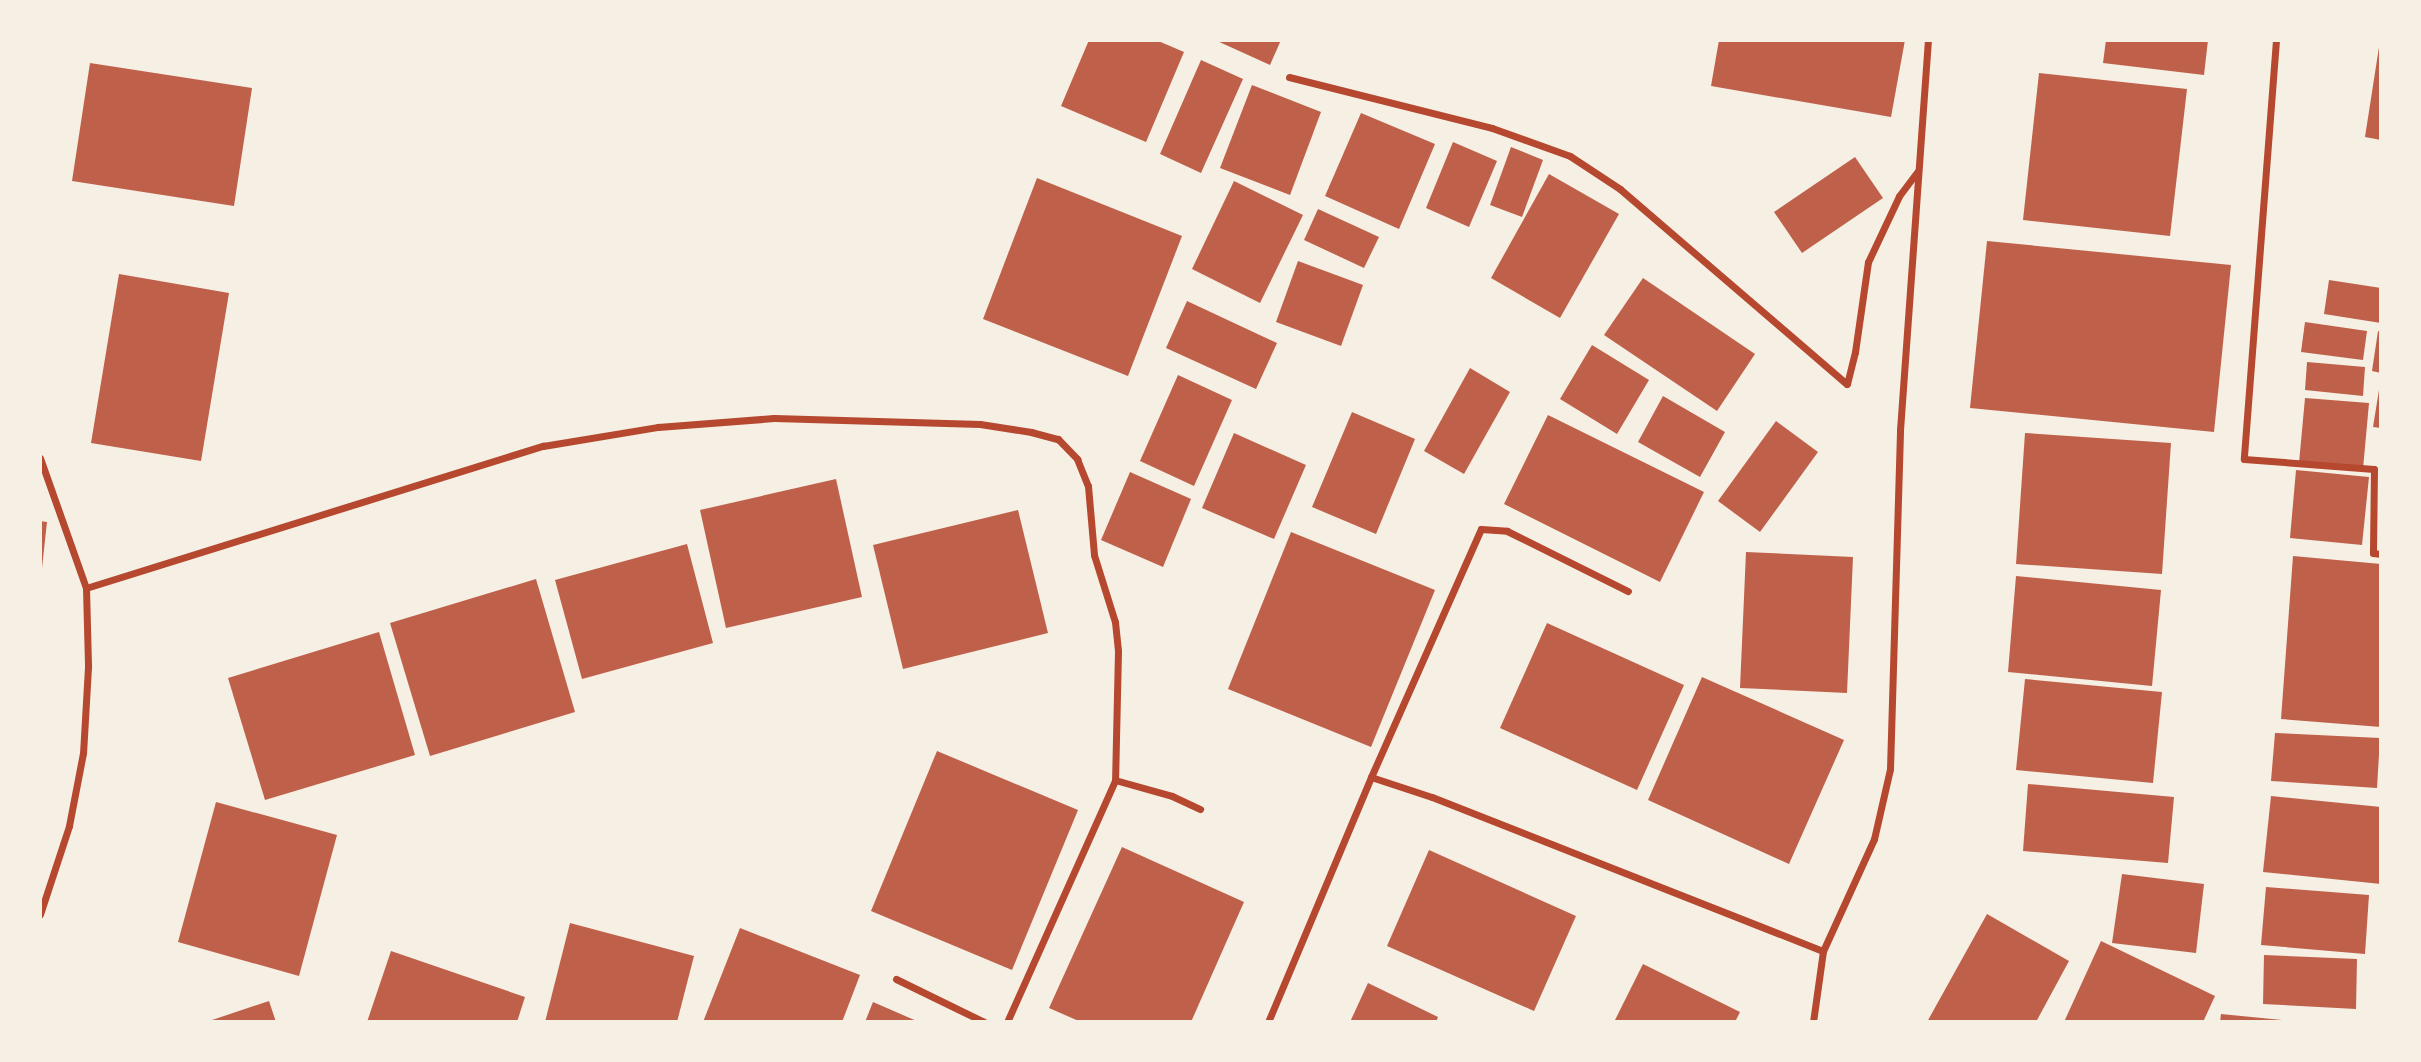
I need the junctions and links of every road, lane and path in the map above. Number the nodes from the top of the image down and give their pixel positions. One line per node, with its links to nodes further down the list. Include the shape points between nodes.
1 (1928, 40): 4 (street)
2 (2276, 40): 6 (street, via 2244,458 2374,469 2373,553)
3 (1290, 77): 4 (street, via 1492,128 1570,156 1620,189 1847,384 1868,262 1899,196)
4 (1919, 171): 13 (street, via 1900,430 1889,769 1874,839)
5 (40, 458): 7 (street)
6 (2381, 554)
7 (86, 588): 10 (street, via 556,444 658,427 774,418 980,424 1031,432 1058,439 1077,459 1088,486 1094,555 1115,622 1118,651); 12 (street, via 83,753 69,826)
8 (1628, 592): 9 (street, via 1507,531 1481,529)
9 (1371, 777): 13 (street); 17 (street)
10 (1115, 780): 11 (street, via 1172,796); 16 (street)
11 (1200, 810)
12 (40, 914)
13 (1823, 951): 18 (street)
14 (896, 979): 15 (street)
15 (984, 1022)
16 (1007, 1022)
17 (1268, 1022)
18 (1813, 1022)

